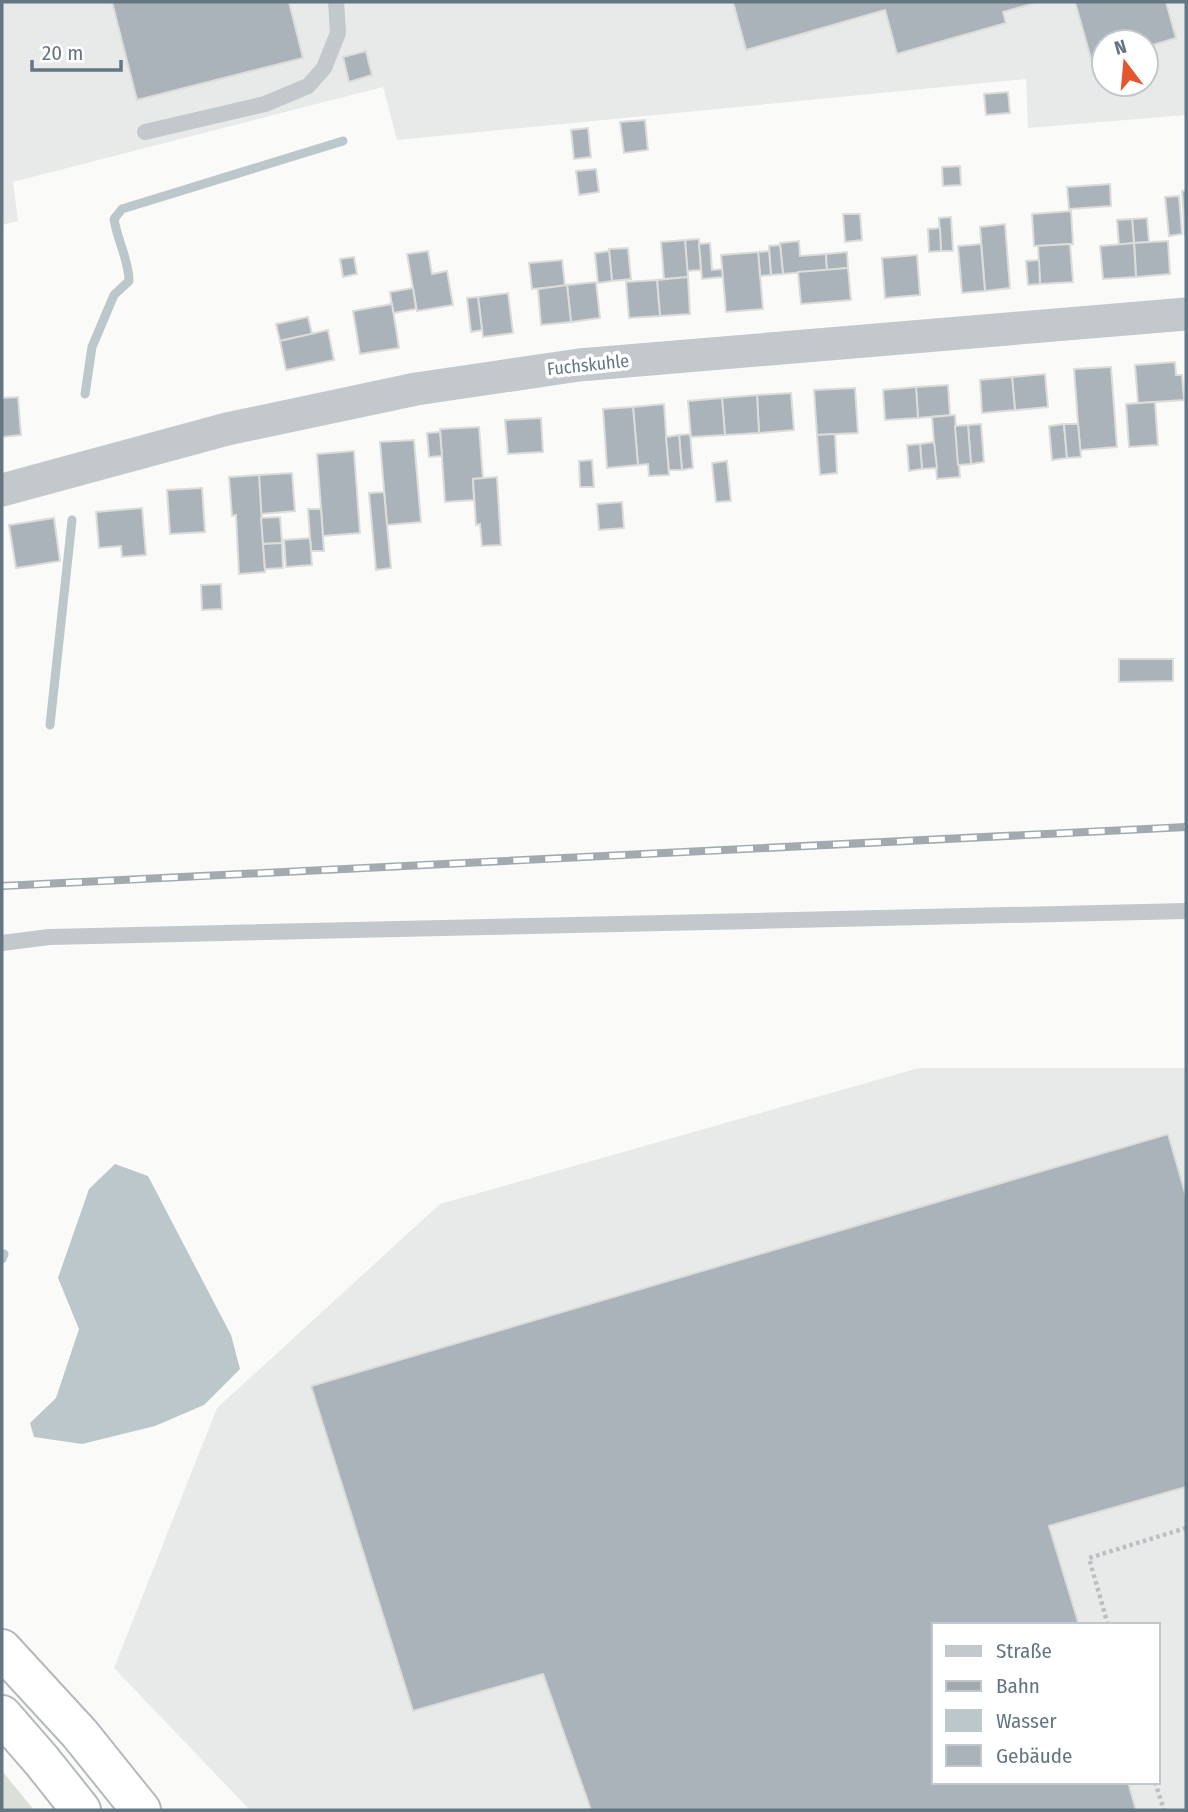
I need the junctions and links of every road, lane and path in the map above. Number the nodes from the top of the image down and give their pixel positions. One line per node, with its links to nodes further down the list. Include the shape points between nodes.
1 (336, 2): 2 (lane, via 338,33 324,68 309,86 265,104)
2 (145, 132)
3 (1186, 314): 4 (street, Fuchskuhle, via 579,365 416,388 227,429)
4 (2, 490)
5 (1186, 911): 6 (lane, via 49,937)
6 (2, 943)
7 (1186, 1528): 8 (path, via 1088,1558)
8 (1107, 1623)
9 (2, 1649): 13 (highway)
10 (2, 1715): 12 (highway)
11 (1157, 1784): 14 (path)
12 (81, 1810)
13 (141, 1810)
14 (1164, 1810)

